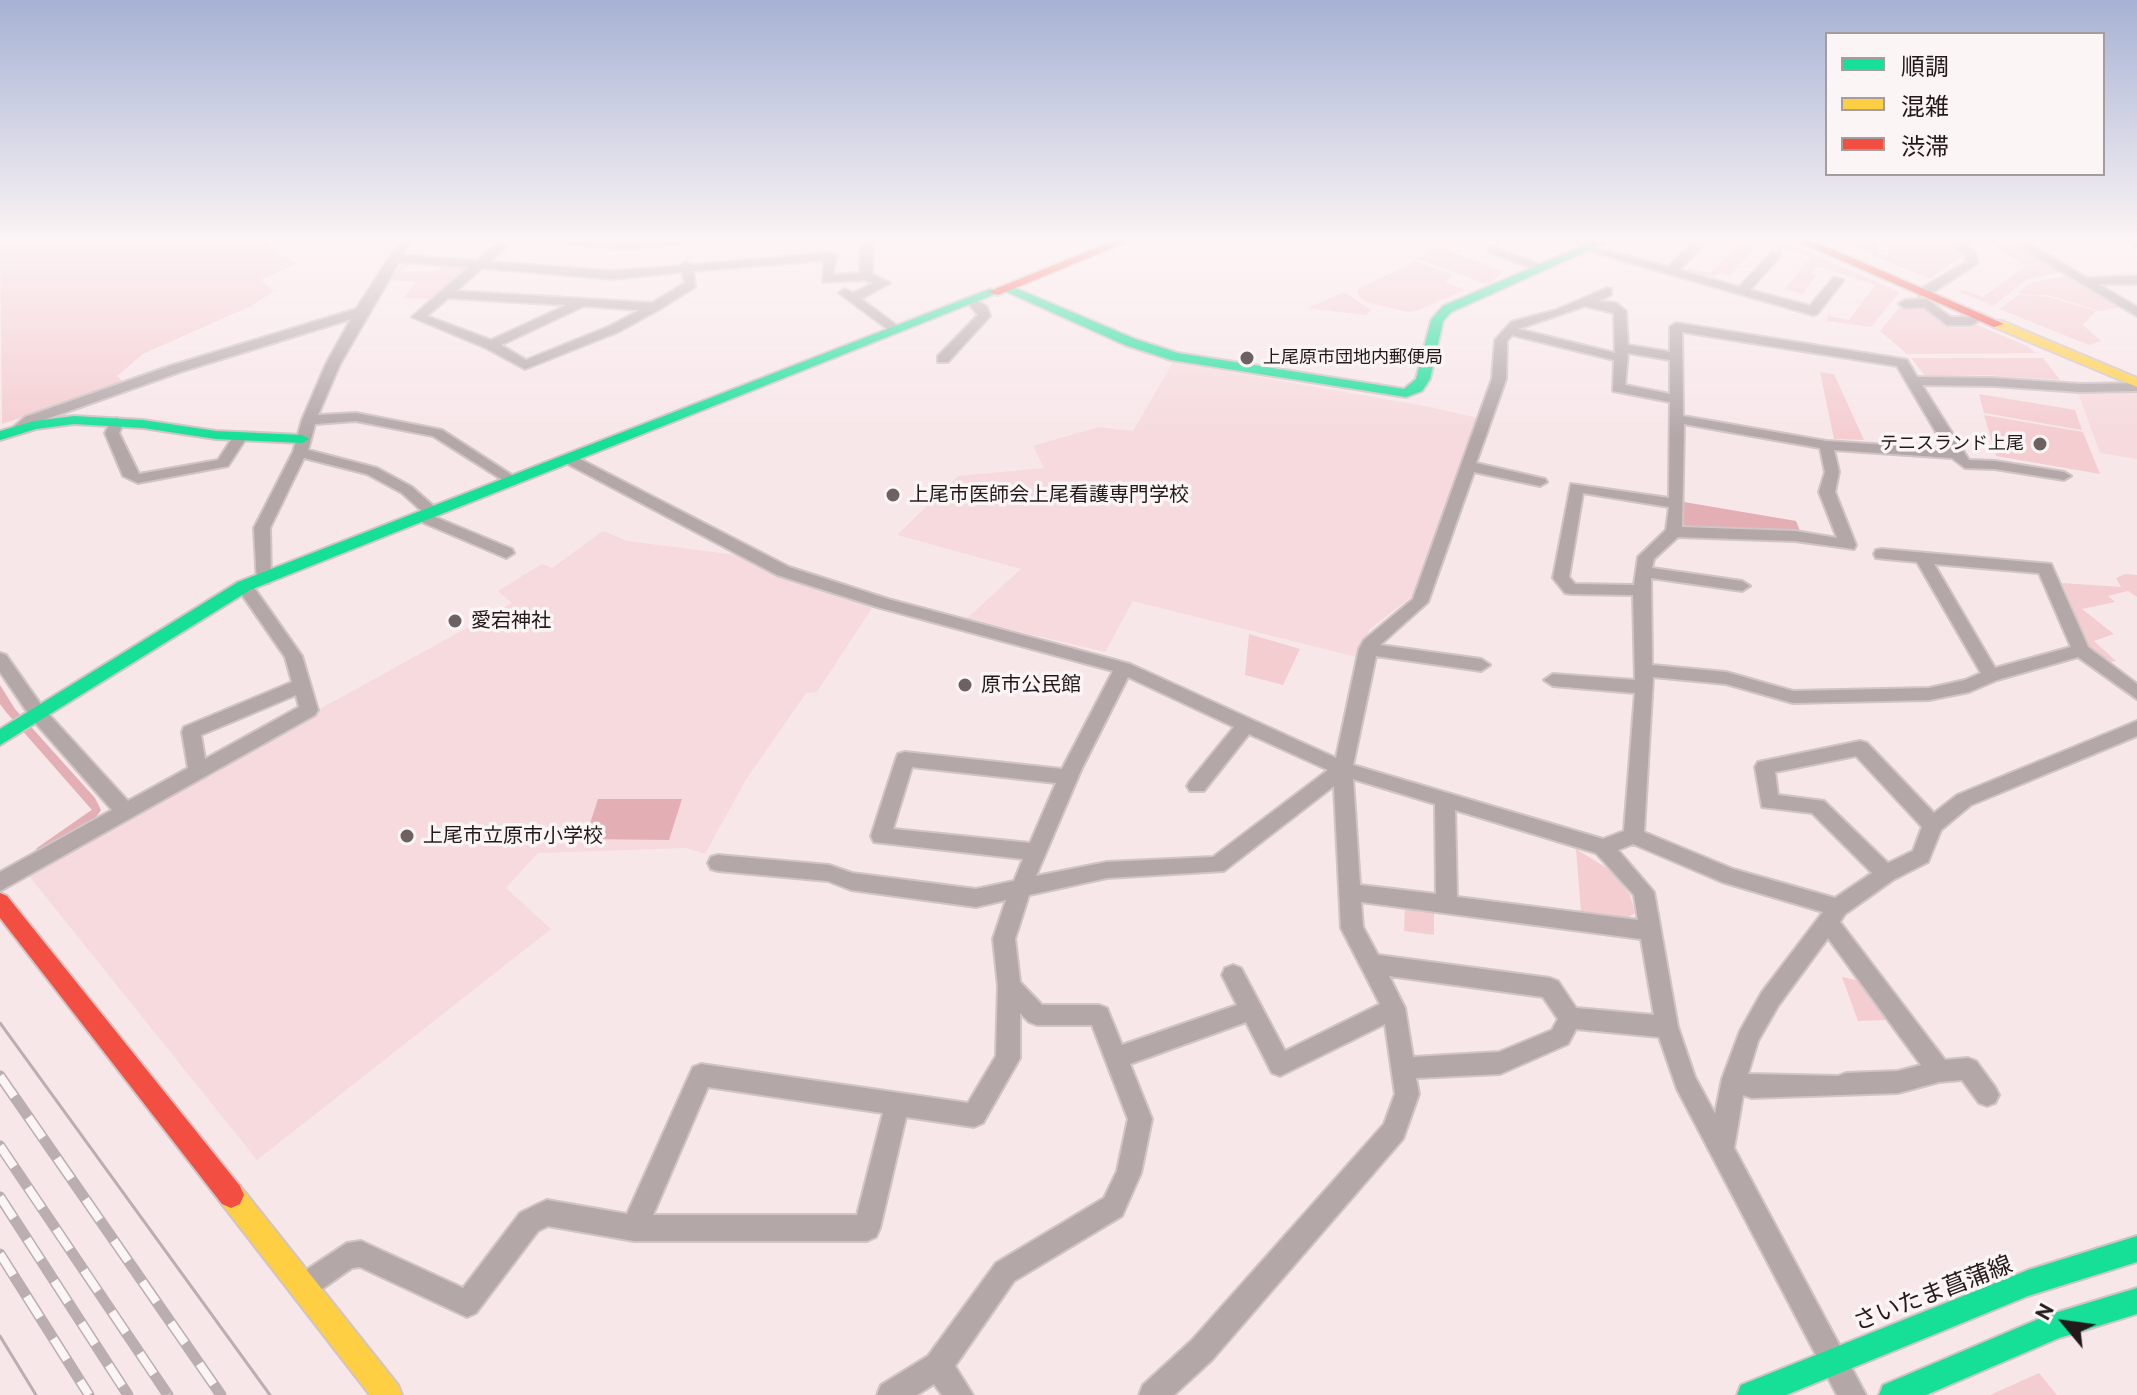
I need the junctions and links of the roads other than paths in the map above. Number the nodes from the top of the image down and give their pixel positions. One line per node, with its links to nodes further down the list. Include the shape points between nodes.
1 (365, 306): 18 (street)
2 (432, 306): 22 (street, via 418,317)
3 (575, 306): 22 (street)
4 (638, 306): 17 (street)
5 (863, 306): 20 (street)
6 (959, 306): 20 (street)
7 (978, 306): 25 (street, via 984,316)
8 (1046, 306): 9 (street, via 1176,357 1406,393 1423,379 1437,320)
9 (1454, 306)
10 (1575, 306): 21 (street)
11 (1612, 306): 23 (street, via 1620,311)
12 (1796, 306): 13 (street, via 1813,311)
13 (1817, 306)
14 (1930, 306): 19 (street, via 1947,321)
15 (1958, 306): 19 (street)
16 (1965, 306): 26 (street)
17 (654, 307): 22 (street, via 525,365)
18 (361, 312): 31 (street); 33 (street, via 175,369 30,420)
19 (1980, 317): 28 (street)
20 (897, 330): 38 (street)
21 (1510, 331): 23 (street); 39 (street, via 1501,340 1499,379)
22 (491, 345)
23 (1621, 353): 24 (street); 29 (street, via 1618,388)
24 (1677, 357): 27 (street, via 1676,327 1902,363); 29 (street)
25 (943, 359)
26 (2137, 375)
27 (1913, 381): 28 (street, via 2080,388); 37 (street)
28 (2137, 385)
29 (1678, 400): 30 (street)
30 (1678, 419): 36 (street); 43 (street)
31 (309, 420): 35 (street); 41 (street, via 356,417 437,433)
32 (117, 422): 33 (street, via 52,422); 34 (street); 34 (street, via 112,433 130,476 138,479 223,463)
33 (9, 433)
34 (240, 437): 35 (street)
35 (301, 445): 44 (street, via 407,490); 50 (street, via 262,528)
36 (1826, 445): 37 (street); 45 (street, via 1832,472 1827,492 1848,545 1795,536)
37 (1956, 454): 40 (street, via 1965,464)
38 (569, 459): 41 (street); 58 (street, via 783,571)
39 (1468, 466): 42 (street); 54 (street, via 1420,602)
40 (2064, 476)
41 (514, 481): 44 (street)
42 (1540, 482)
43 (1677, 504): 45 (street); 53 (street, via 1576,487 1561,578 1571,589)
44 (427, 515): 46 (street); 50 (street)
45 (1674, 532): 49 (street, via 1646,557)
46 (506, 553)
47 (1882, 554): 48 (street)
48 (1922, 557): 55 (street, via 2045,568); 59 (street)
49 (1644, 572): 52 (street); 53 (street)
50 (263, 579): 51 (street)
51 (244, 586): 62 (street, via 293,656); 64 (street)
52 (1742, 586)
53 (1641, 590): 60 (street)
54 (1368, 649): 57 (street); 68 (street)
55 (2081, 650): 59 (street); 63 (street)
56 (0, 659): 64 (street)
57 (1481, 665)
58 (1124, 668): 65 (street); 70 (street)
59 (1991, 676): 60 (street, via 1929,694 1793,697 1726,678)
60 (1644, 678): 61 (street); 75 (street)
61 (1553, 680)
62 (302, 685): 69 (street, via 309,710); 69 (street, via 191,732)
63 (2137, 693)
64 (38, 714): 67 (street); 73 (street)
65 (1246, 725): 68 (street); 71 (street)
66 (2137, 728): 74 (street, via 1964,800)
67 (4, 735)
68 (1343, 769): 72 (street); 81 (street, via 1217,865 1107,870); 82 (street)
69 (198, 771): 73 (street)
70 (1068, 777): 77 (street); 77 (street, via 905,759 881,836)
71 (1197, 786)
72 (1445, 802): 76 (street); 84 (street)
73 (126, 812): 80 (street)
74 (1933, 825): 79 (street, via 1921,856); 79 (street, via 1860,748 1765,767 1769,802 1817,806)
75 (1634, 836): 76 (street); 85 (street)
76 (1603, 847): 86 (street, via 1644,892)
77 (1037, 852): 81 (street)
78 (718, 863): 81 (street, via 829,873 851,881 976,898)
79 (1886, 874): 85 (street)
80 (0, 882)
81 (1020, 891): 89 (street, via 1004,939)
82 (1350, 892): 84 (street); 87 (street, via 1352,928)
83 (0, 902): 103 (street)
84 (1447, 903): 86 (street)
85 (1833, 915): 96 (street); 97 (street, via 1770,999 1748,1038)
86 (1652, 931): 93 (street)
87 (1372, 964): 90 (street); 92 (street, via 1550,988)
88 (1233, 975): 91 (street)
89 (1009, 986): 94 (street, via 1037,1015 1099,1015); 99 (street, via 1008,1058 974,1115)
90 (1394, 1008): 91 (street, via 1280,1065); 95 (street)
91 (1251, 1010): 94 (street)
92 (1570, 1018): 93 (street); 95 (street, via 1560,1037 1500,1063)
93 (1667, 1027): 100 (street, via 1685,1081)
94 (1115, 1058): 106 (street, via 1140,1119 1129,1173 1113,1207 1005,1272)
95 (1404, 1068): 110 (street, via 1407,1094 1394,1131 1202,1350)
96 (1939, 1071): 97 (street, via 1898,1082 1840,1085 1752,1087); 98 (street, via 1968,1069)
97 (1734, 1079): 100 (street)
98 (1987, 1095)
99 (897, 1104): 101 (street, via 867,1228); 101 (street, via 701,1075)
100 (1721, 1149): 105 (street)
101 (634, 1228): 103 (street, via 547,1213 529,1222 467,1304 361,1254 347,1256)
102 (2137, 1249): 105 (street, さいたま菖蒲線, via 2028,1283)
103 (303, 1287): 107 (street)
104 (2137, 1301): 113 (street, via 2058,1325)
105 (1832, 1360): 111 (street, さいたま菖蒲線); 112 (street)
106 (938, 1366): 108 (street); 109 (street)
107 (388, 1395)
108 (891, 1395)
109 (959, 1395)
110 (1153, 1395)
111 (1751, 1395)
112 (1852, 1395)
113 (1893, 1395)

